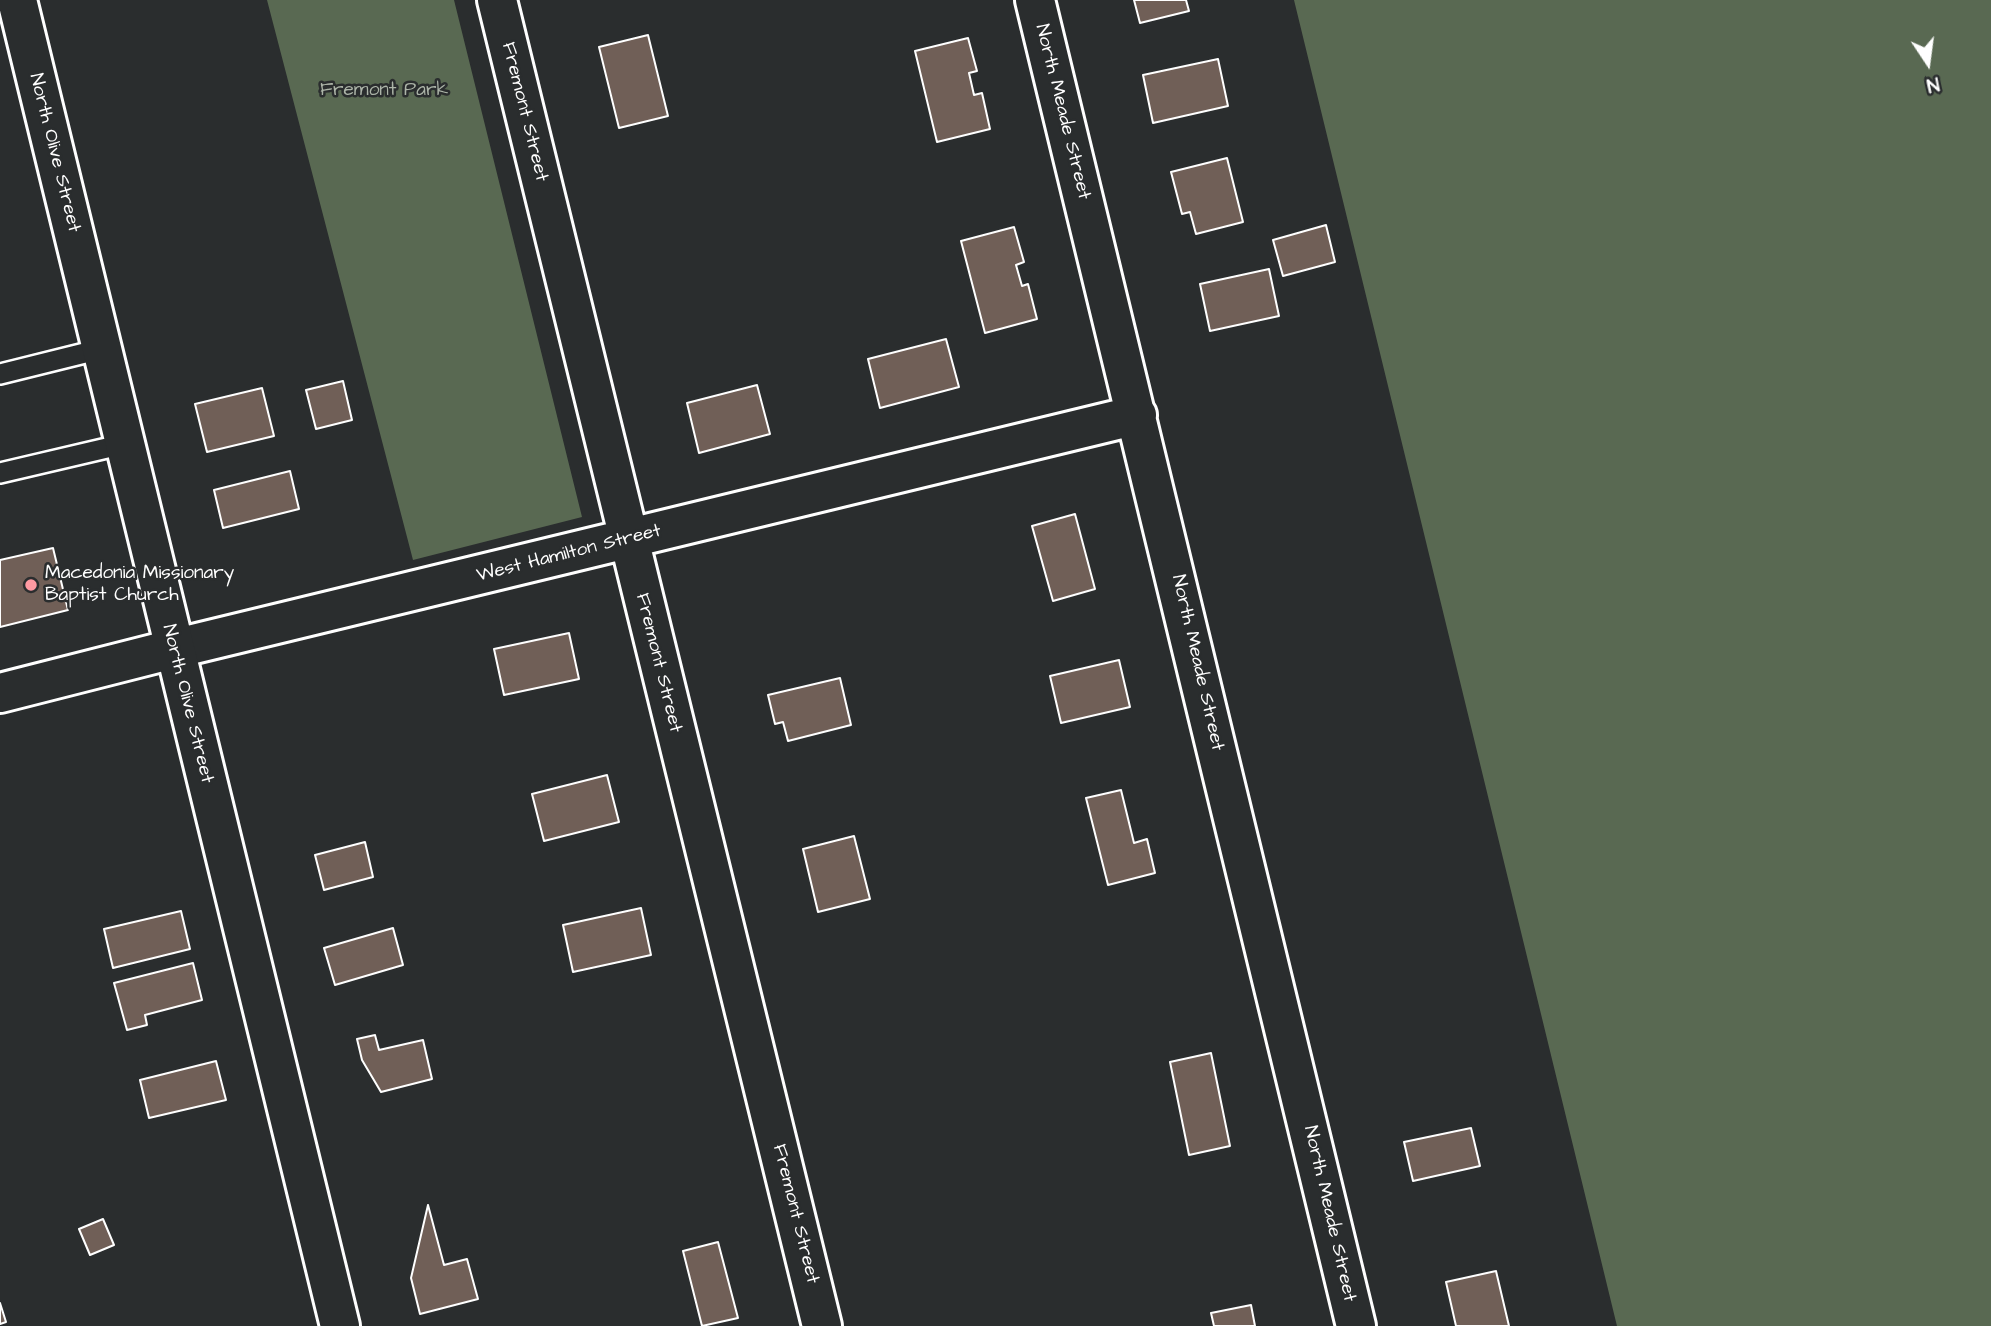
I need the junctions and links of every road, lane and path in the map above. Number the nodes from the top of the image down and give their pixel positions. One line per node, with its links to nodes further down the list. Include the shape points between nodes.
1 (17, 0): 4 (street, North Olive Street)
2 (497, 0): 9 (street, Fremont Street)
3 (1035, 0): 6 (street, North Meade Street)
4 (101, 349): 5 (lane); 7 (street, North Olive Street)
5 (0, 374)
6 (1137, 415): 9 (street, West Hamilton Street); 14 (street, North Meade Street)
7 (124, 444): 8 (lane); 10 (street, North Olive Street)
8 (0, 473)
9 (628, 540): 10 (street, West Hamilton Street); 13 (street, Fremont Street)
10 (173, 649): 11 (street, West Hamilton Street); 12 (street, North Olive Street)
11 (0, 693)
12 (340, 1326)
13 (822, 1326)
14 (1356, 1326)

